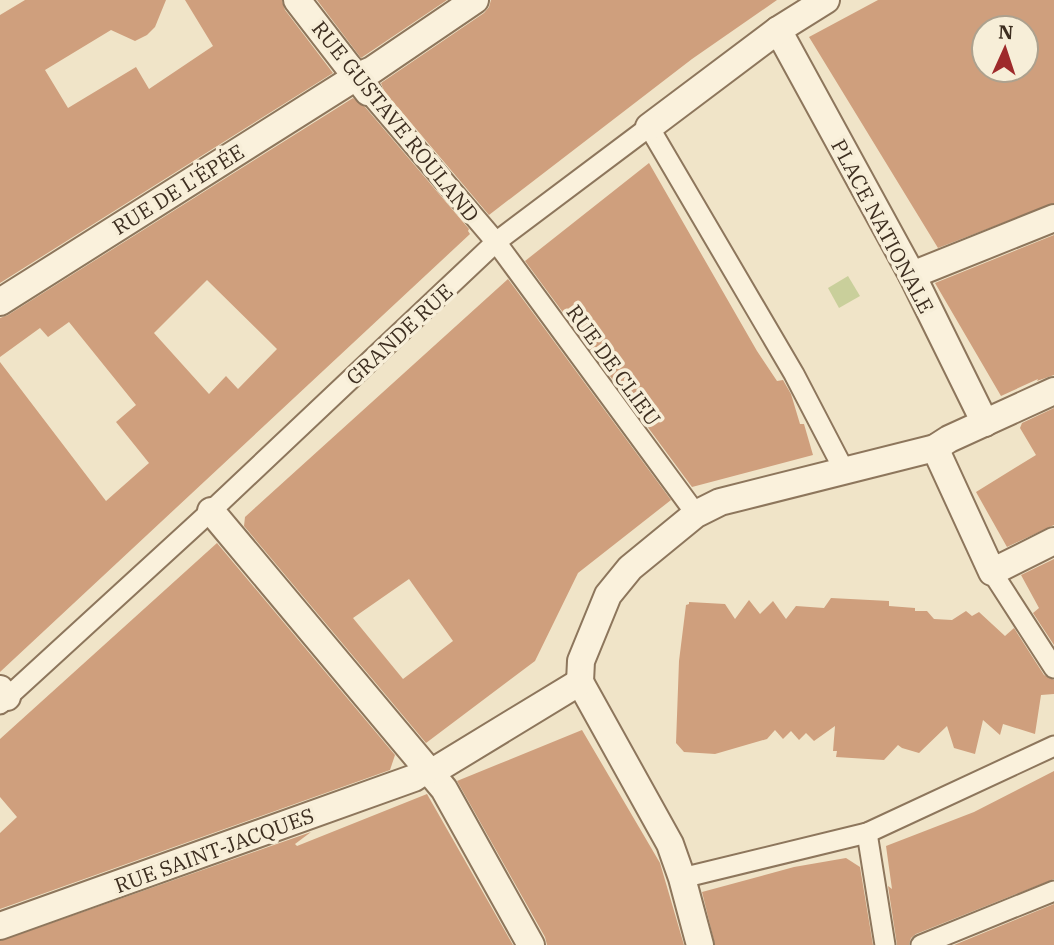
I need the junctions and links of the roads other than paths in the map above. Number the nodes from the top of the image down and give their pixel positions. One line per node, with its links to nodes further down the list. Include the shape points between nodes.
1 (297, 0): 5 (street, RUE GUSTAVE ROULAND)
2 (475, 0): 5 (street, RUE DE L'ÉPÉE, via 372,70)
3 (826, 0): 4 (street, GRANDE RUE)
4 (778, 30): 6 (street, GRANDE RUE); 9 (street, PLACE NATIONALE)
5 (362, 84): 8 (street, RUE GUSTAVE ROULAND); 10 (street, RUE DE L'ÉPÉE)
6 (649, 127): 8 (street, GRANDE RUE); 14 (street, via 794,374)
7 (1054, 218): 9 (street)
8 (496, 242): 15 (street, GRANDE RUE); 16 (street, RUE DE CLIEU)
9 (912, 275): 12 (street, PLACE NATIONALE)
10 (0, 302)
11 (1054, 391): 12 (street)
12 (985, 423): 13 (street)
13 (935, 448): 14 (street); 18 (street)
14 (844, 470): 16 (street, via 720,502)
15 (211, 511): 21 (street, GRANDE RUE); 23 (street)
16 (696, 514): 20 (street, via 630,568 607,596 581,661)
17 (1054, 541): 18 (street)
18 (992, 572): 19 (street)
19 (1054, 668)
20 (580, 682): 23 (street, RUE SAINT-JACQUES, via 437,769); 25 (street, via 670,844)
21 (2, 696)
22 (1054, 746): 24 (street)
23 (426, 770): 27 (street, RUE SAINT-JACQUES); 28 (street, via 443,789)
24 (867, 833): 25 (street); 30 (street)
25 (682, 878): 29 (street)
26 (1054, 891): 31 (street)
27 (0, 926)
28 (531, 945)
29 (700, 945)
30 (885, 945)
31 (921, 945)

